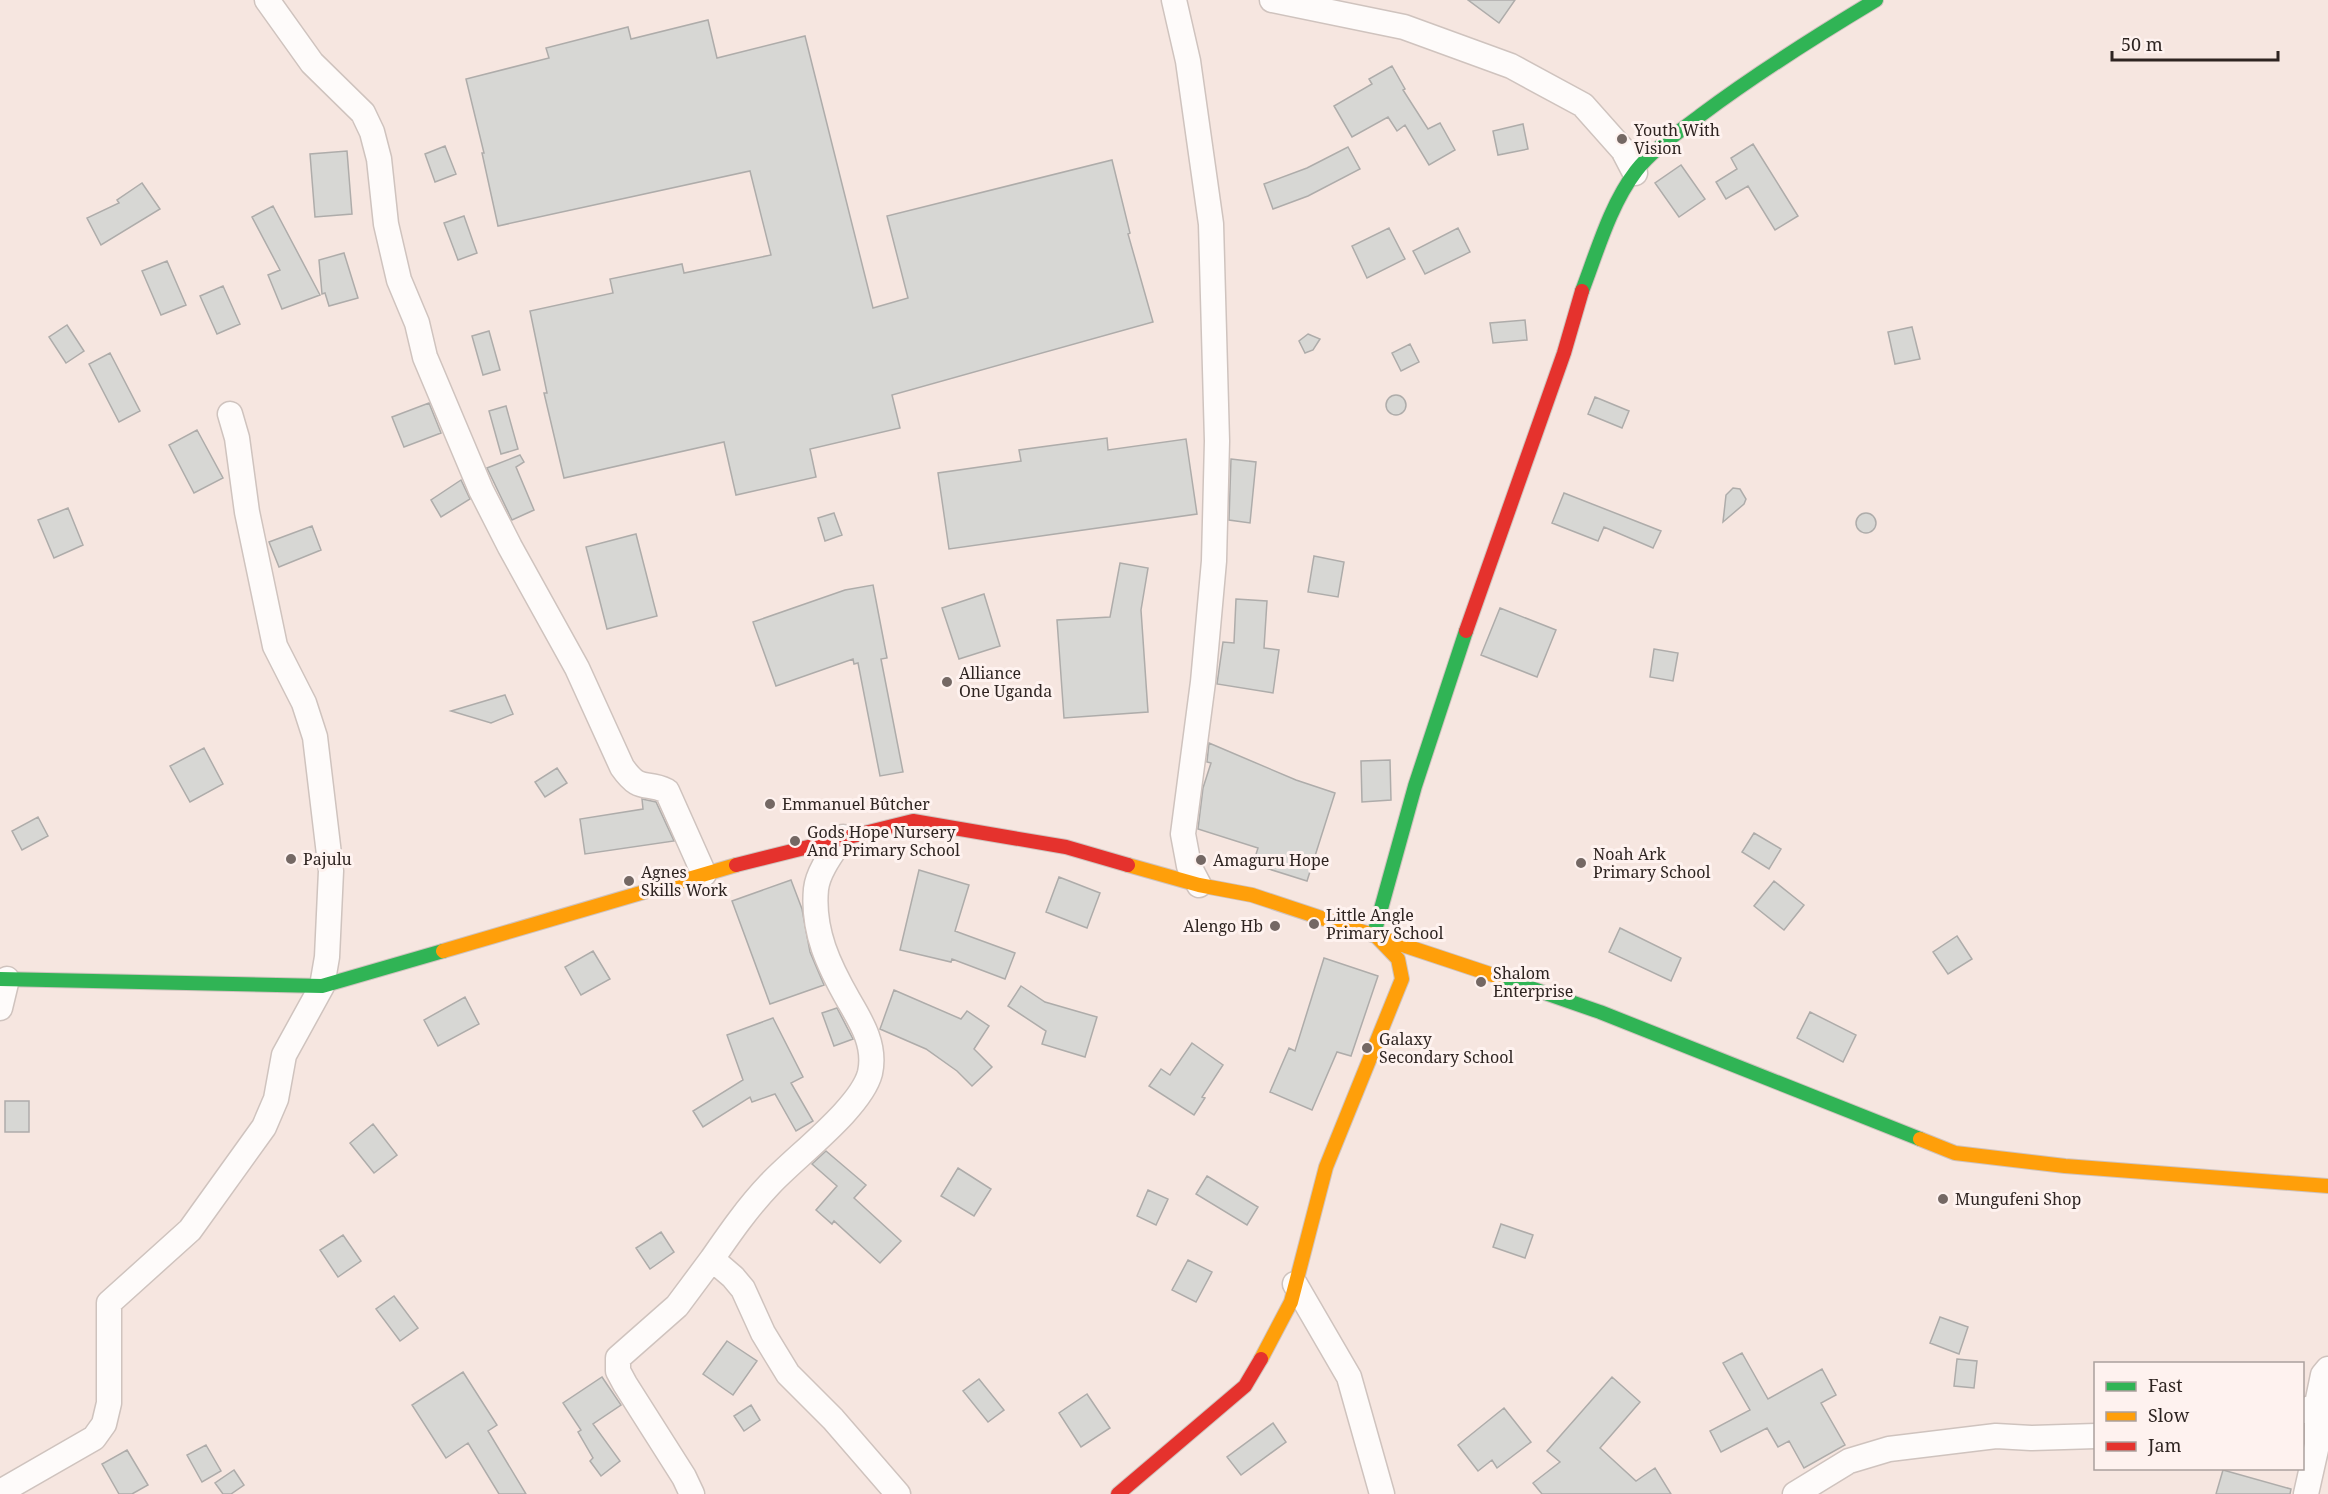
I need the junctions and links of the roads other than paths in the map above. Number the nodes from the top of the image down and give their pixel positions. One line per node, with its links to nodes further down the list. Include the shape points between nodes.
1 (267, 0): 8 (street, via 312,63 363,113 380,159 385,213 399,280 417,323 425,357 481,490 577,668 622,767 641,786 667,791)
2 (1174, 0): 9 (street, via 1188,61 1211,224 1217,441 1214,561 1183,834 1189,866)
3 (1272, 0): 5 (street, via 1404,27 1511,66 1583,105 1623,150)
4 (1876, 0): 5 (street, via 1798,47 1712,107 1672,137)
5 (1635, 173): 10 (street, via 1617,203 1578,301 1535,435 1455,657 1412,791)
6 (230, 414): 12 (street, via 275,646 304,703 315,737 331,871)
7 (843, 837): 8 (street); 9 (street, via 925,821 1066,847); 15 (street, via 820,874 816,889 821,945 869,1039 870,1071 859,1095 771,1183)
8 (704, 874): 12 (street)
9 (1199, 885): 10 (street, via 1252,895)
10 (1373, 933): 14 (street, via 1600,1012 1955,1153 2065,1167); 16 (street, via 1398,957 1404,969 1402,979 1326,1167)
11 (3, 979): 12 (street); 13 (street)
12 (322, 986): 20 (street, via 284,1055 276,1099 264,1127 190,1230 109,1302 109,1402 104,1424 94,1438)
13 (0, 1008)
14 (2328, 1186)
15 (712, 1259): 21 (street, via 677,1306 618,1358 618,1371 625,1384); 22 (street, via 743,1289 788,1374 833,1419)
16 (1295, 1284): 23 (street, via 1291,1302 1245,1386); 24 (street, via 1349,1377)
17 (2328, 1369): 18 (street)
18 (2310, 1408): 26 (street, via 2317,1445)
19 (2094, 1436): 25 (street, via 1996,1436 1889,1449 1849,1461)
20 (0, 1492)
21 (692, 1494)
22 (897, 1494)
23 (1118, 1494)
24 (1382, 1494)
25 (1795, 1494)
26 (2306, 1494)

